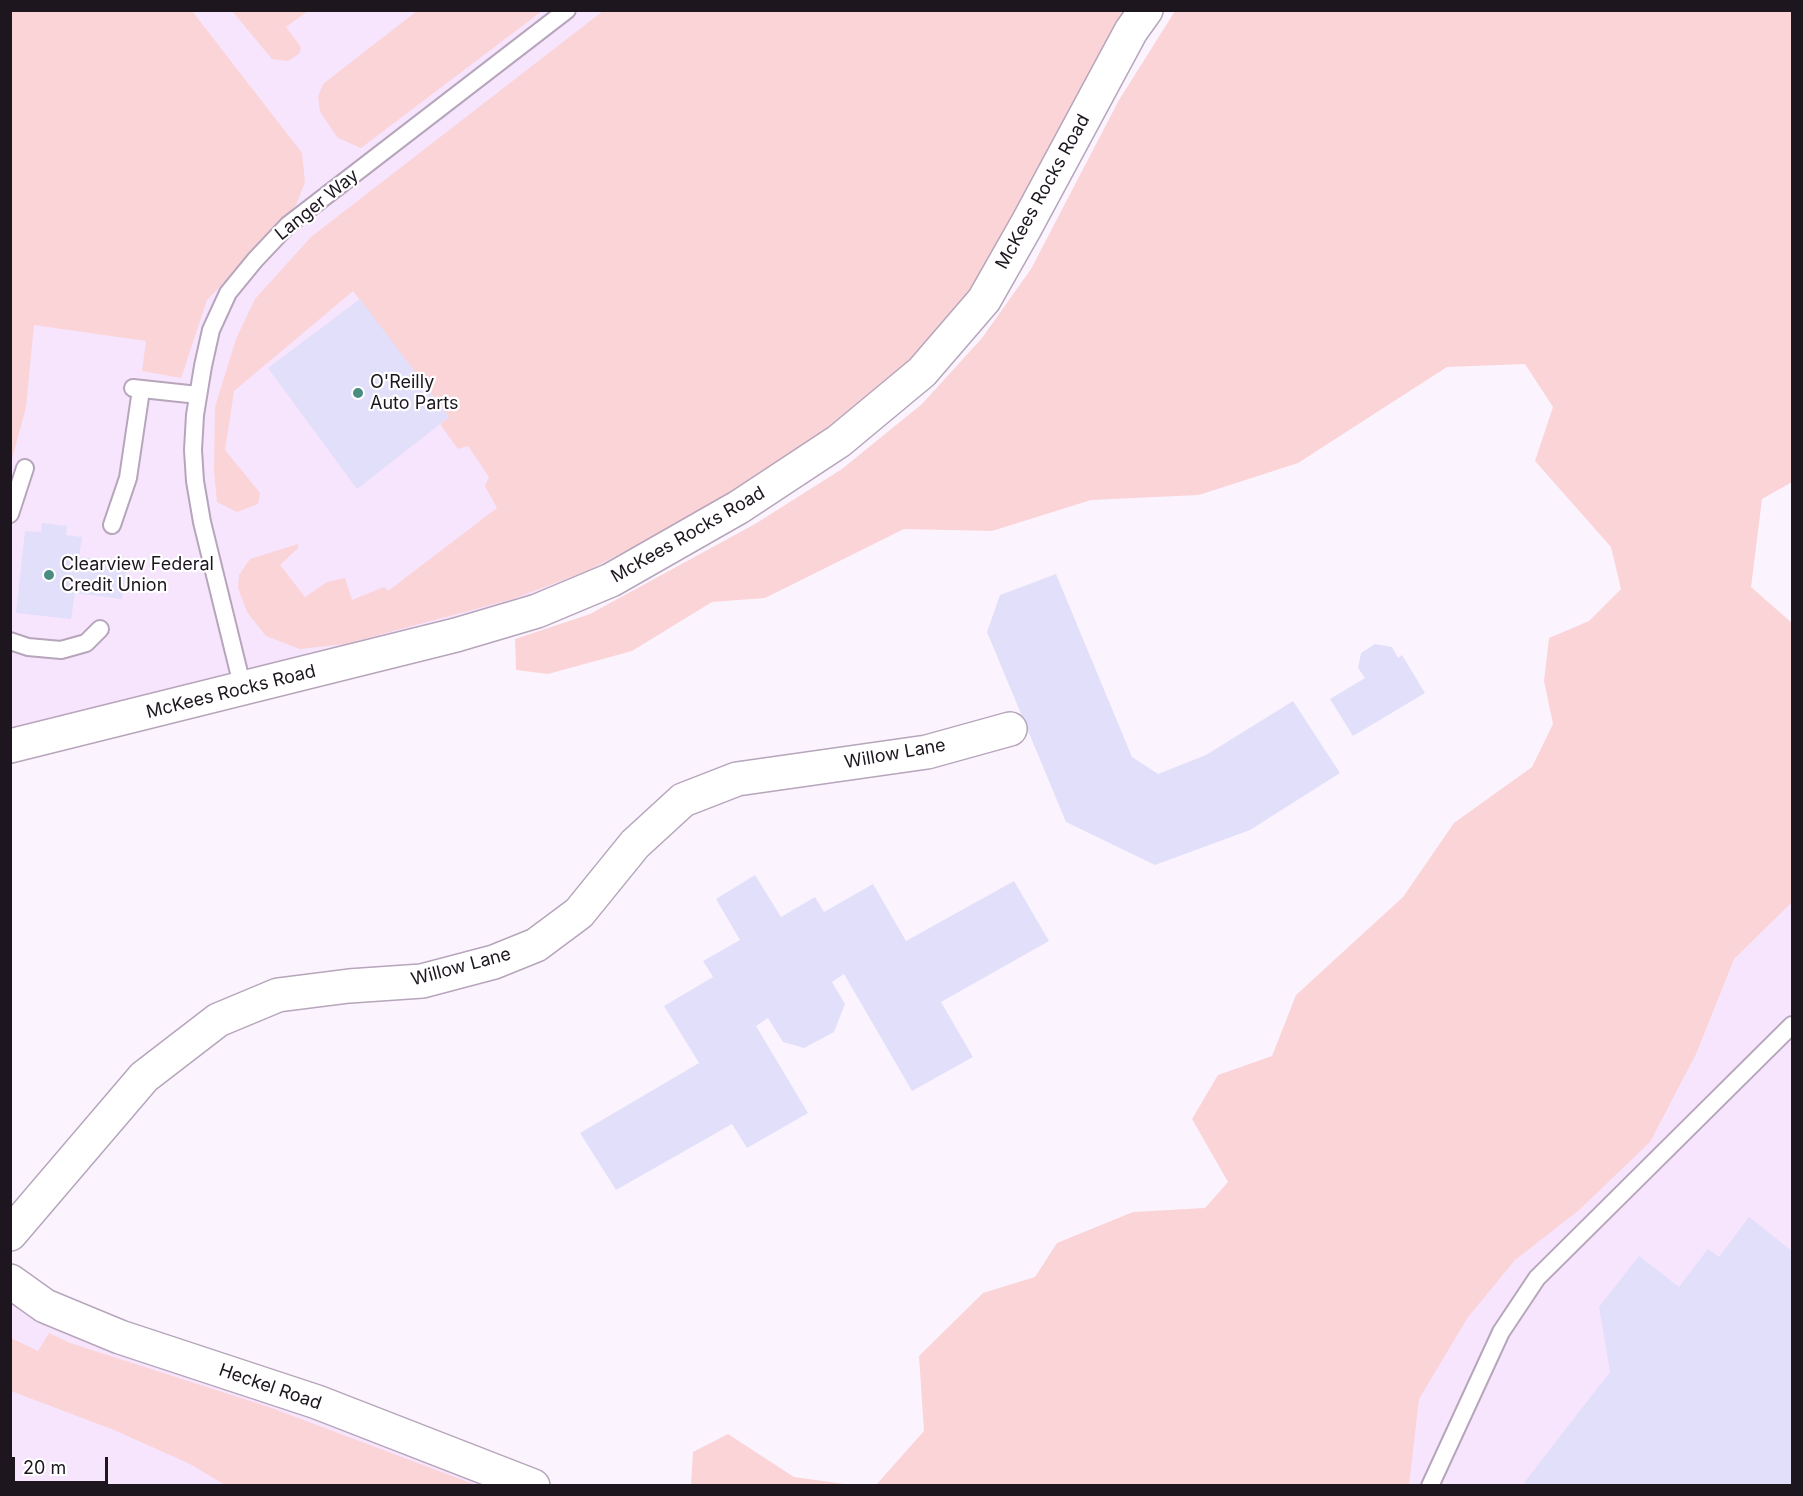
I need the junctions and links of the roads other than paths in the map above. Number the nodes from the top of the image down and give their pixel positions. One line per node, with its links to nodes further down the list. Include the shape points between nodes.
1 (567, 10): 3 (lane, Langer Way, via 279,234 228,293 211,330)
2 (1146, 10): 9 (street, McKees Rocks Road, via 984,300 922,372 839,441 739,507 611,580 537,611)
3 (198, 395): 6 (lane, via 137,389 128,478); 9 (lane, Langer Way, via 193,450 195,481)
4 (25, 468): 5 (lane)
5 (10, 514)
6 (112, 525)
7 (100, 629): 8 (lane, via 86,643 61,650 28,647)
8 (10, 640)
9 (243, 689): 11 (street, McKees Rocks Road)
10 (1010, 729): 13 (street, Willow Lane, via 927,752 736,778 683,800 635,844 579,913 536,945 494,962 422,981 278,995 218,1020 144,1077)
11 (10, 746)
12 (1792, 1025): 16 (lane, via 1537,1278 1501,1332)
13 (10, 1234)
14 (10, 1281): 15 (street, Heckel Road, via 45,1306 120,1337 317,1402)
15 (533, 1485)
16 (1430, 1485)

